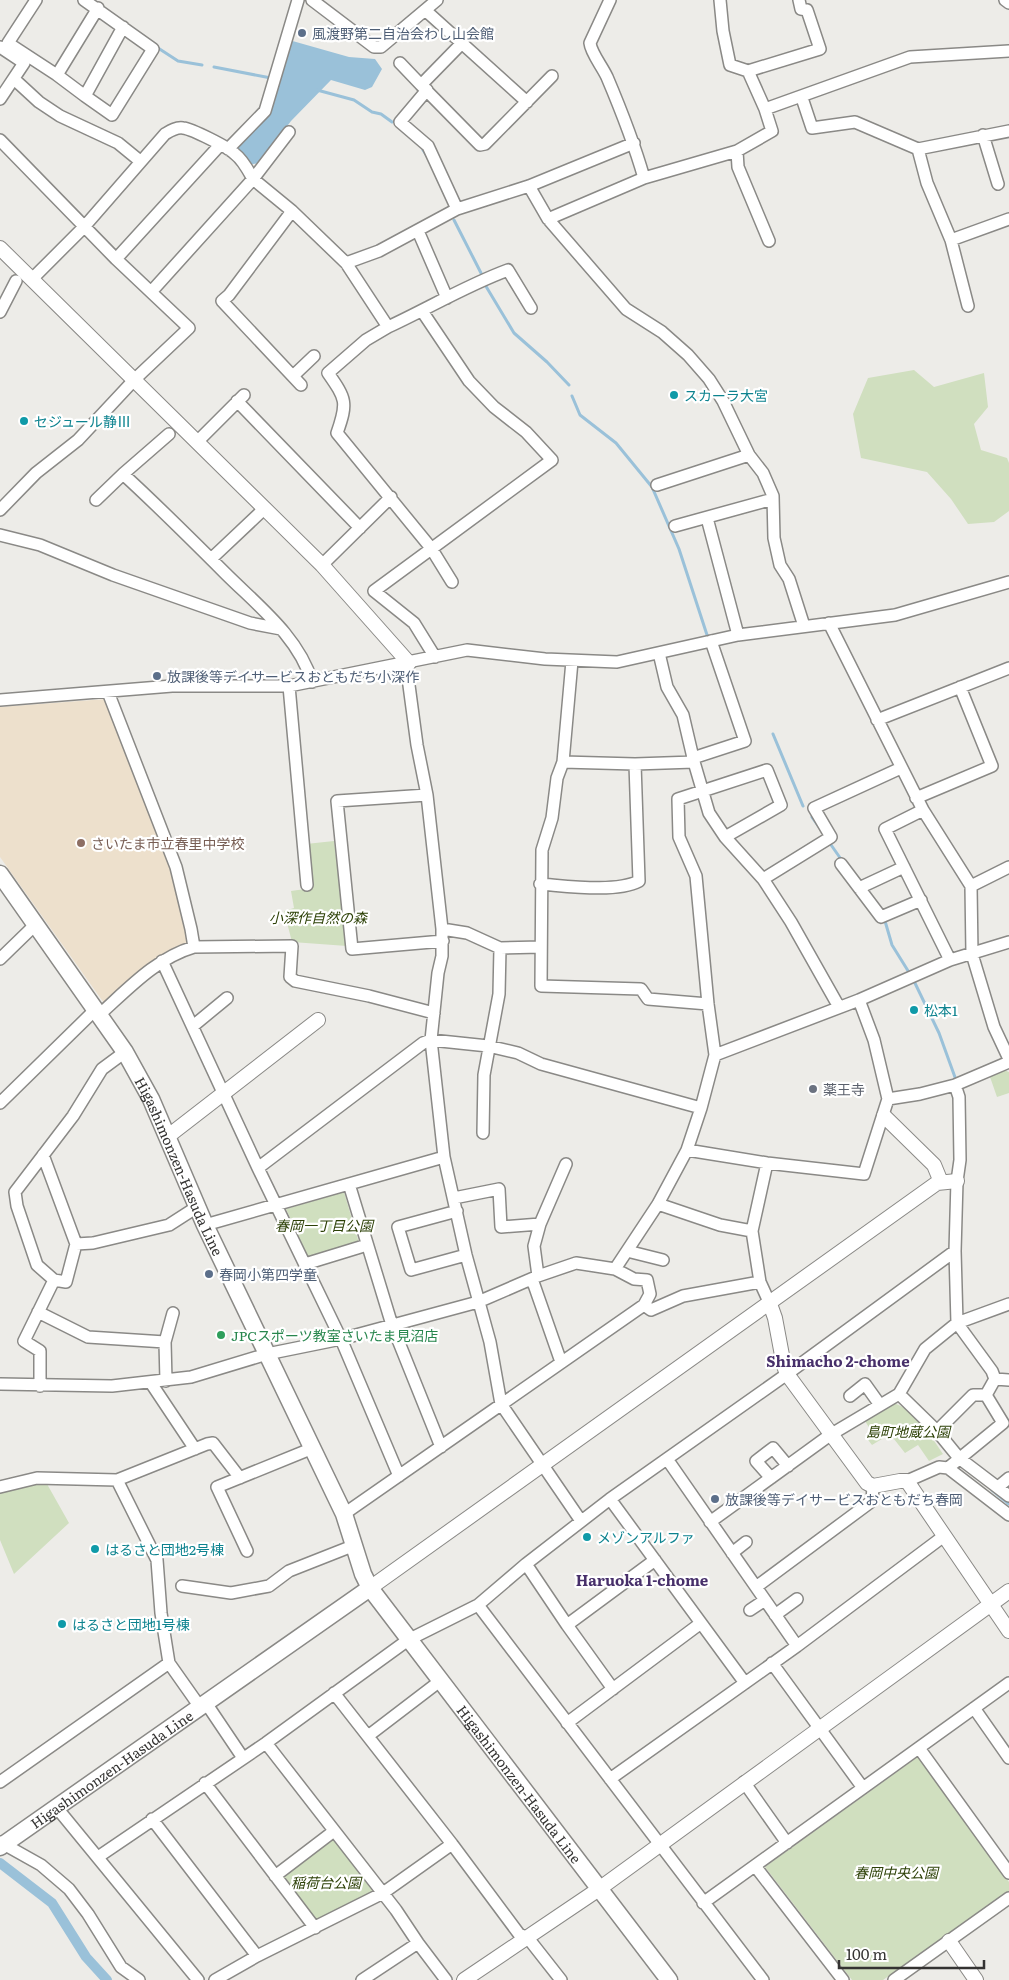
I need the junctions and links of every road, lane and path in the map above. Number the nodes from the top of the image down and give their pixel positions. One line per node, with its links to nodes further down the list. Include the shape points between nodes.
1 (36, 0): 19 (street, via 8,43)
2 (84, 0): 11 (street)
3 (298, 0): 33 (street, via 265,111)
4 (312, 0): 12 (street, via 374,47 381,47)
5 (437, 0): 12 (street)
6 (610, 0): 32 (street, via 590,43 591,50 607,77)
7 (720, 0): 18 (street, via 730,65)
8 (799, 0): 18 (street, via 820,49)
9 (1005, 0): 10 (street)
10 (1009, 3)
11 (98, 8): 13 (street); 19 (street)
12 (425, 10): 14 (street)
13 (123, 27): 23 (street); 23 (street, via 153,49 112,115)
14 (462, 42): 22 (street); 26 (street)
15 (0, 47): 21 (street, via 24,63)
16 (1009, 51): 24 (street, via 910,57)
17 (400, 63): 22 (street)
18 (748, 71): 27 (street)
19 (57, 75): 23 (street)
20 (552, 76): 26 (street)
21 (14, 79): 25 (street); 36 (street, via 60,116 118,143)
22 (424, 87): 26 (street, via 480,145 485,144); 41 (street, via 400,122 428,146)
23 (85, 96)
24 (802, 98): 27 (street); 34 (street, via 812,128 855,122)
25 (0, 99)
26 (526, 102)
27 (766, 109): 35 (street, via 772,131)
28 (1009, 131): 30 (street)
29 (289, 132): 38 (street)
30 (984, 135): 34 (street); 39 (street)
31 (0, 140): 45 (street)
32 (634, 143): 37 (street); 40 (street)
33 (224, 147): 36 (street, via 184,128 173,129); 38 (street, via 235,154); 50 (street)
34 (918, 149): 47 (street, via 927,184)
35 (737, 151): 37 (street); 48 (street, via 738,166)
36 (140, 162): 45 (street)
37 (644, 178): 43 (street)
38 (253, 179): 42 (street); 54 (street)
39 (998, 184)
40 (529, 186): 41 (street); 43 (street)
41 (457, 209): 46 (street)
42 (292, 211): 51 (street); 62 (street, via 222,301)
43 (548, 219): 67 (street, via 626,309 662,332 688,355 724,401)
44 (1009, 219): 47 (street)
45 (84, 227): 50 (street); 52 (street)
46 (418, 231): 51 (street, via 379,251); 55 (street)
47 (951, 240): 56 (street)
48 (770, 241)
49 (0, 248): 52 (street)
50 (116, 259): 54 (street)
51 (346, 262): 60 (street)
52 (32, 279): 63 (street)
53 (16, 281): 59 (street)
54 (151, 292): 63 (street, via 188,328)
55 (447, 298): 57 (street, via 508,270); 58 (street)
56 (968, 306)
57 (531, 308)
58 (422, 311): 60 (street); 79 (street, via 469,381 552,460)
59 (0, 312)
60 (388, 327): 70 (street, via 366,340 328,373 342,393 344,403 337,433)
61 (314, 356): 62 (street)
62 (293, 376): 64 (street)
63 (135, 379): 66 (street); 74 (street, via 78,440 36,472)
64 (301, 385)
65 (169, 434): 68 (street)
66 (198, 441): 73 (street); 77 (street, via 240,398)
67 (749, 455): 69 (street); 71 (street, via 763,473)
68 (123, 474): 72 (street); 80 (street)
69 (657, 485)
70 (391, 497): 77 (street); 79 (street)
71 (773, 498): 75 (street); 85 (street, via 774,538 780,565 789,579)
72 (96, 500)
73 (265, 508): 80 (street); 81 (street)
74 (0, 510)
75 (707, 518): 76 (street); 87 (street)
76 (675, 526)
77 (360, 528): 81 (street)
78 (0, 535): 86 (street, via 40,545 113,575 250,623)
79 (431, 548): 82 (street); 90 (street, via 374,591 414,623)
80 (211, 559): 86 (street)
81 (322, 565): 92 (street)
82 (452, 582)
83 (1009, 582): 84 (street, via 895,615)
84 (829, 623): 85 (street); 99 (street)
85 (804, 626): 87 (street)
86 (281, 629): 94 (street, via 301,655)
87 (738, 635): 88 (street)
88 (711, 641): 89 (street); 100 (street, via 745,742)
89 (659, 653): 91 (street, via 617,662); 100 (street, via 667,687 683,715)
90 (435, 657): 91 (street, via 467,650); 92 (street)
91 (572, 661): 101 (street)
92 (408, 663): 94 (street); 105 (street, via 417,745)
93 (1009, 668): 96 (street)
94 (312, 682): 95 (street)
95 (289, 686): 97 (street, via 172,686); 115 (street)
96 (960, 687): 99 (street); 106 (street, via 992,766)
97 (108, 692): 98 (street); 123 (street, via 176,867)
98 (0, 700)
99 (877, 720): 103 (street)
100 (694, 760): 102 (street); 104 (street)
101 (563, 762): 102 (street); 114 (street, via 542,850)
102 (635, 764): 114 (street, via 639,881 630,886)
103 (901, 768): 106 (street); 113 (street, via 814,808 831,837)
104 (702, 791): 108 (street, via 709,812); 108 (street, via 767,770 782,805); 132 (street, via 678,799 679,837 696,876)
105 (427, 795): 120 (street); 121 (street, via 337,801 352,949)
106 (916, 798): 107 (street)
107 (923, 810): 110 (street, via 885,829); 116 (street)
108 (724, 837): 113 (street)
109 (841, 864): 117 (street)
110 (904, 867): 117 (street); 118 (street)
111 (1009, 867): 116 (street)
112 (0, 874): 119 (main road, Higashimonzen-Hasuda Line)
113 (763, 879): 133 (street)
114 (540, 884): 124 (street)
115 (307, 885)
116 (971, 886): 126 (street)
117 (859, 888): 118 (street, via 881,917)
118 (921, 900): 128 (street)
119 (36, 924): 127 (street); 134 (main road, Higashimonzen-Hasuda Line)
120 (442, 929): 121 (street); 125 (street, via 467,934)
121 (443, 942): 135 (street)
122 (1009, 942): 126 (street)
123 (194, 947): 129 (street); 135 (street, via 292,946 290,977 295,981)
124 (541, 947): 125 (street); 132 (street, via 541,986 641,989 648,999)
125 (500, 948): 140 (street, via 500,994)
126 (972, 954): 128 (street); 138 (street)
127 (0, 959)
128 (950, 960): 131 (street)
129 (162, 961): 134 (street); 137 (street)
130 (227, 998): 137 (street)
131 (859, 1000): 133 (street); 146 (street, via 874,1040)
132 (708, 1004): 142 (street)
133 (839, 1007): 142 (street)
134 (97, 1013): 141 (main road, Higashimonzen-Hasuda Line); 147 (street)
135 (434, 1013): 139 (street)
136 (318, 1020): 145 (street)
137 (193, 1026): 145 (street)
138 (1003, 1036): 143 (street)
139 (431, 1040): 140 (street); 154 (street); 157 (street)
140 (488, 1046): 148 (street); 150 (street)
141 (124, 1052): 151 (main road, Higashimonzen-Hasuda Line, via 151,1099); 153 (street, via 102,1069 73,1116)
142 (715, 1055): 148 (street)
143 (1009, 1061): 144 (street)
144 (955, 1084): 146 (street); 158 (street, via 959,1097)
145 (224, 1091): 151 (street); 157 (street)
146 (888, 1099): 149 (street)
147 (0, 1103)
148 (701, 1108): 152 (street)
149 (884, 1116): 155 (street, via 864,1174); 159 (street, via 934,1165)
150 (483, 1133)
151 (167, 1137): 164 (main road, Higashimonzen-Hasuda Line)
152 (687, 1150): 155 (street); 163 (street)
153 (43, 1155): 169 (street); 178 (street, via 15,1192 37,1265)
154 (444, 1157): 160 (street); 161 (street)
155 (767, 1163): 168 (street)
156 (566, 1164): 166 (street)
157 (258, 1168): 162 (street)
158 (957, 1181): 159 (street); 172 (street)
159 (941, 1182): 181 (street)
160 (349, 1184): 162 (street); 170 (street)
161 (454, 1198): 165 (street); 166 (street, via 499,1189 501,1227)
162 (277, 1204): 167 (street); 175 (street)
163 (658, 1204): 168 (street, via 720,1225); 171 (street)
164 (197, 1207): 167 (main road, Higashimonzen-Hasuda Line); 169 (street, via 169,1225)
165 (457, 1211): 173 (street); 173 (street, via 398,1227 411,1270)
166 (540, 1224): 177 (street, via 534,1246)
167 (205, 1225): 190 (main road, Higashimonzen-Hasuda Line)
168 (752, 1231): 179 (street)
169 (76, 1244): 178 (street, via 66,1282)
170 (367, 1245): 175 (street); 187 (street)
171 (627, 1251): 174 (street); 176 (street)
172 (955, 1251): 186 (street); 192 (street)
173 (466, 1255): 180 (street)
174 (664, 1260)
175 (305, 1264): 188 (street)
176 (615, 1270): 177 (street, via 576,1262); 183 (street, via 648,1280 650,1294)
177 (535, 1277): 180 (street); 191 (street)
178 (54, 1280): 184 (street)
179 (760, 1282): 181 (street); 183 (street, via 683,1296 651,1310)
180 (478, 1302): 187 (street); 202 (street, via 490,1342)
181 (770, 1304): 192 (street, via 776,1318); 211 (street)
182 (1009, 1304): 186 (street)
183 (644, 1305): 191 (street)
184 (38, 1312): 189 (street, via 88,1337); 198 (street, via 24,1341 40,1351)
185 (173, 1313): 189 (street)
186 (957, 1323): 193 (street); 199 (street, via 926,1349)
187 (392, 1325): 188 (street); 206 (street)
188 (341, 1339): 190 (street); 214 (street)
189 (165, 1342): 195 (street)
190 (267, 1354): 195 (street, via 191,1377); 207 (main road, Higashimonzen-Hasuda Line)
191 (561, 1362): 202 (street)
192 (787, 1374): 205 (street); 210 (street)
193 (995, 1379): 194 (street); 200 (street)
194 (1009, 1380)
195 (166, 1381): 196 (street)
196 (150, 1383): 198 (street); 208 (street)
197 (0, 1384): 198 (street)
198 (40, 1386)
199 (899, 1394): 203 (street); 204 (street)
200 (986, 1395): 204 (street, via 974,1395); 209 (street, via 1003,1423)
201 (850, 1396): 203 (street, via 865,1384)
202 (501, 1404): 206 (street); 211 (street)
203 (880, 1405): 205 (street)
204 (937, 1431): 209 (street)
205 (830, 1434): 212 (street); 220 (street, via 867,1483)
206 (441, 1447): 214 (street)
207 (313, 1448): 215 (street); 225 (main road, Higashimonzen-Hasuda Line)
208 (196, 1449): 215 (street, via 213,1443); 218 (street)
209 (959, 1458): 213 (street); 222 (street)
210 (667, 1459): 224 (street); 228 (street)
211 (542, 1465): 227 (street); 238 (street)
212 (788, 1466): 216 (street); 216 (street, via 773,1448 756,1460)
213 (948, 1468): 219 (street, via 939,1467); 226 (street)
214 (399, 1476): 225 (street)
215 (240, 1478): 232 (street, via 216,1487)
216 (771, 1478): 228 (street)
217 (1009, 1478): 222 (street)
218 (117, 1480): 221 (street, via 37,1478); 251 (street, via 157,1560)
219 (907, 1481): 220 (street); 229 (street)
220 (873, 1486): 237 (street, via 872,1501)
221 (0, 1487)
222 (998, 1487): 223 (street)
223 (1009, 1496)
224 (610, 1499): 227 (street); 234 (street)
225 (344, 1514): 231 (main road, Higashimonzen-Hasuda Line)
226 (1009, 1515)
227 (581, 1521): 235 (street)
228 (710, 1522): 233 (street)
229 (944, 1536): 242 (street); 250 (street)
230 (746, 1542): 233 (street)
231 (355, 1545): 236 (street, via 289,1571 269,1586 231,1593); 238 (main road, Higashimonzen-Hasuda Line)
232 (246, 1551)
233 (732, 1553): 237 (street)
234 (655, 1560): 246 (street); 247 (street)
235 (526, 1564): 243 (street); 247 (street)
236 (182, 1586)
237 (756, 1587): 241 (street)
238 (370, 1588): 249 (main road, Higashimonzen-Hasuda Line); 258 (main road, Higashimonzen-Hasuda Line)
239 (1009, 1591): 242 (street)
240 (797, 1599): 245 (street)
241 (764, 1600): 244 (street); 245 (street)
242 (990, 1604): 248 (street); 261 (street)
243 (478, 1605): 249 (street); 260 (street)
244 (750, 1610)
245 (775, 1615): 250 (street)
246 (701, 1623): 254 (street); 256 (street)
247 (567, 1625): 256 (street)
248 (1009, 1631)
249 (408, 1640): 253 (main road, Higashimonzen-Hasuda Line); 257 (street)
250 (797, 1646): 252 (street)
251 (169, 1663): 258 (street); 268 (street)
252 (772, 1663): 254 (street); 261 (street)
253 (440, 1681): 262 (street); 283 (main road, Higashimonzen-Hasuda Line)
254 (745, 1683): 267 (street)
255 (1009, 1683): 259 (street)
256 (613, 1689): 260 (street)
257 (334, 1692): 262 (street); 263 (street)
258 (203, 1705): 265 (street); 272 (main road, Higashimonzen-Hasuda Line)
259 (974, 1708): 264 (street); 266 (street)
260 (567, 1723): 267 (street)
261 (820, 1728): 269 (street); 271 (street)
262 (368, 1736): 277 (street)
263 (266, 1743): 265 (street); 274 (street)
264 (919, 1748): 271 (street); 281 (street)
265 (243, 1758): 270 (street)
266 (1009, 1758)
267 (610, 1779): 278 (street)
268 (0, 1782)
269 (744, 1782): 275 (street); 278 (street)
270 (206, 1783): 273 (street); 282 (street)
271 (863, 1788): 275 (street)
272 (57, 1808): 276 (main road, Higashimonzen-Hasuda Line); 279 (street)
273 (152, 1820): 279 (street); 291 (street)
274 (334, 1831): 282 (street); 284 (street)
275 (787, 1843): 280 (street)
276 (1, 1844): 293 (street, via 40,1865 69,1889 121,1968)
277 (452, 1844): 284 (street); 288 (street, via 520,1934)
278 (659, 1845): 283 (street); 286 (street)
279 (98, 1857): 294 (street)
280 (755, 1866): 286 (street); 301 (street)
281 (1009, 1873)
282 (275, 1876): 287 (street)
283 (599, 1889): 288 (street); 299 (main road, Higashimonzen-Hasuda Line)
284 (383, 1893): 287 (street); 290 (street)
285 (1009, 1898): 289 (street)
286 (703, 1903): 300 (street)
287 (315, 1928): 291 (street)
288 (528, 1938): 292 (street); 298 (street)
289 (949, 1941): 302 (street); 303 (street)
290 (418, 1943): 296 (street); 297 (street)
291 (257, 1956): 295 (street)
292 (466, 1979)
293 (139, 1980)
294 (198, 1980)
295 (215, 1980)
296 (362, 1980)
297 (446, 1980)
298 (561, 1980)
299 (669, 1980)
300 (762, 1980)
301 (843, 1980)
302 (894, 1980)
303 (976, 1980)

